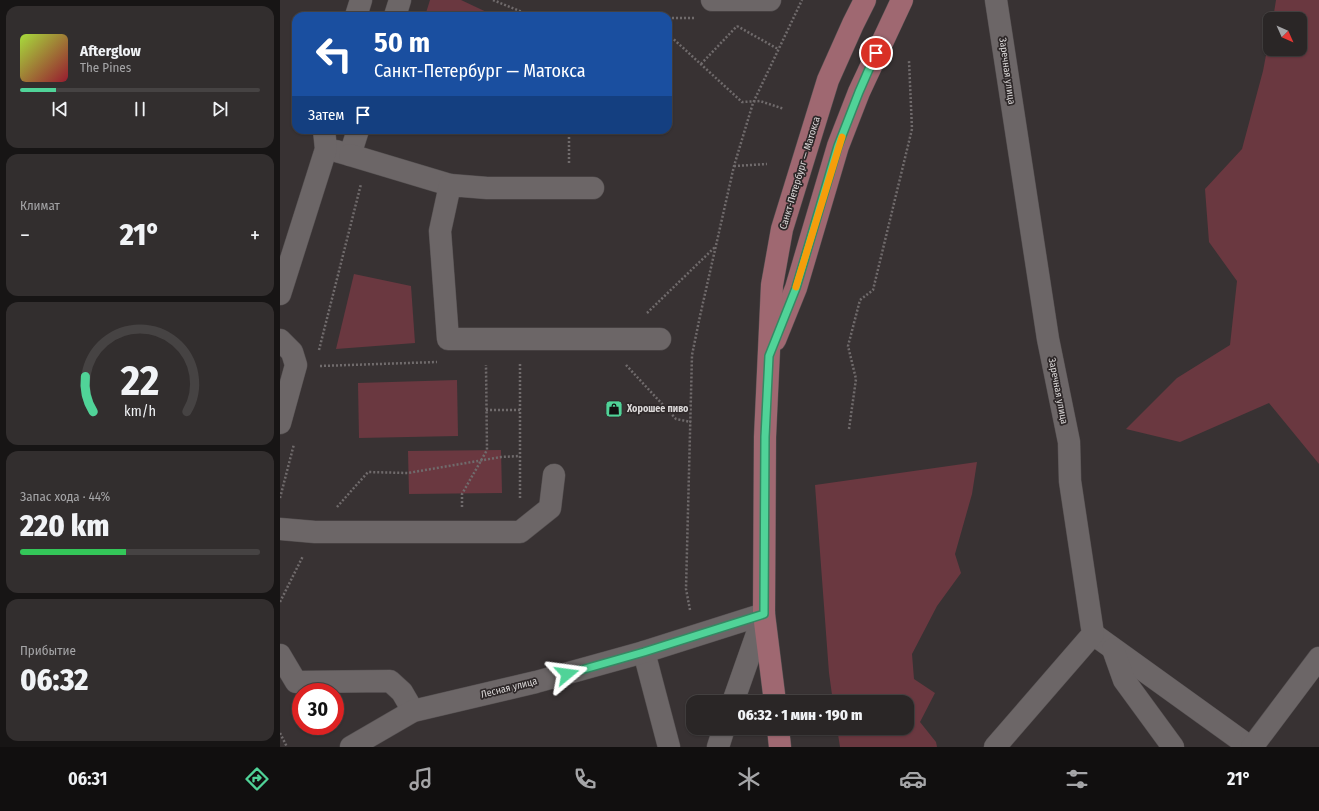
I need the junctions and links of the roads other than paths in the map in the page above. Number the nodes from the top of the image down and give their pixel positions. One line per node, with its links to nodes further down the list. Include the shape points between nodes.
1 (361, 0): 8 (street)
2 (400, 0): 9 (street)
3 (712, 0): 4 (street)
4 (770, 0)
5 (865, 0): 18 (main road, Санкт-Петербург — Матокса, via 828,80 782,230 772,285)
6 (902, 0): 18 (main road, Санкт-Петербург — Матокса, via 859,92 841,140 796,288)
7 (996, 0): 23 (street, Заречная улица, via 1048,338 1069,442 1070,481)
8 (357, 12)
9 (396, 12)
10 (358, 134): 12 (street)
11 (325, 139): 12 (street); 15 (street)
12 (358, 157): 13 (street)
13 (450, 185): 14 (street, via 487,188); 16 (street, via 440,231 448,339 621,350)
14 (593, 188)
15 (280, 294)
16 (660, 339)
17 (280, 340): 19 (street, via 306,366)
18 (769, 356): 22 (main road, Санкт-Петербург — Матокса, via 765,437)
19 (280, 423)
20 (554, 475): 21 (street, via 550,508 520,532 315,532)
21 (280, 529)
22 (764, 614): 25 (street, Лесная улица); 28 (street); 29 (main road, Санкт-Петербург — Матокса)
23 (1093, 634): 24 (street); 37 (street)
24 (1113, 649): 38 (street, via 1124,680); 39 (street)
25 (644, 652): 30 (street, Лесная улица, via 536,682); 34 (street)
26 (280, 656): 30 (street, via 296,682 390,681 402,692)
27 (1319, 658): 39 (street)
28 (735, 695)
29 (774, 695)
30 (413, 711): 33 (street, Лесная улица)
31 (722, 735): 35 (street)
32 (779, 735): 36 (main road)
33 (351, 747)
34 (669, 747)
35 (718, 747)
36 (780, 747)
37 (995, 747)
38 (1173, 747)
39 (1251, 747)

